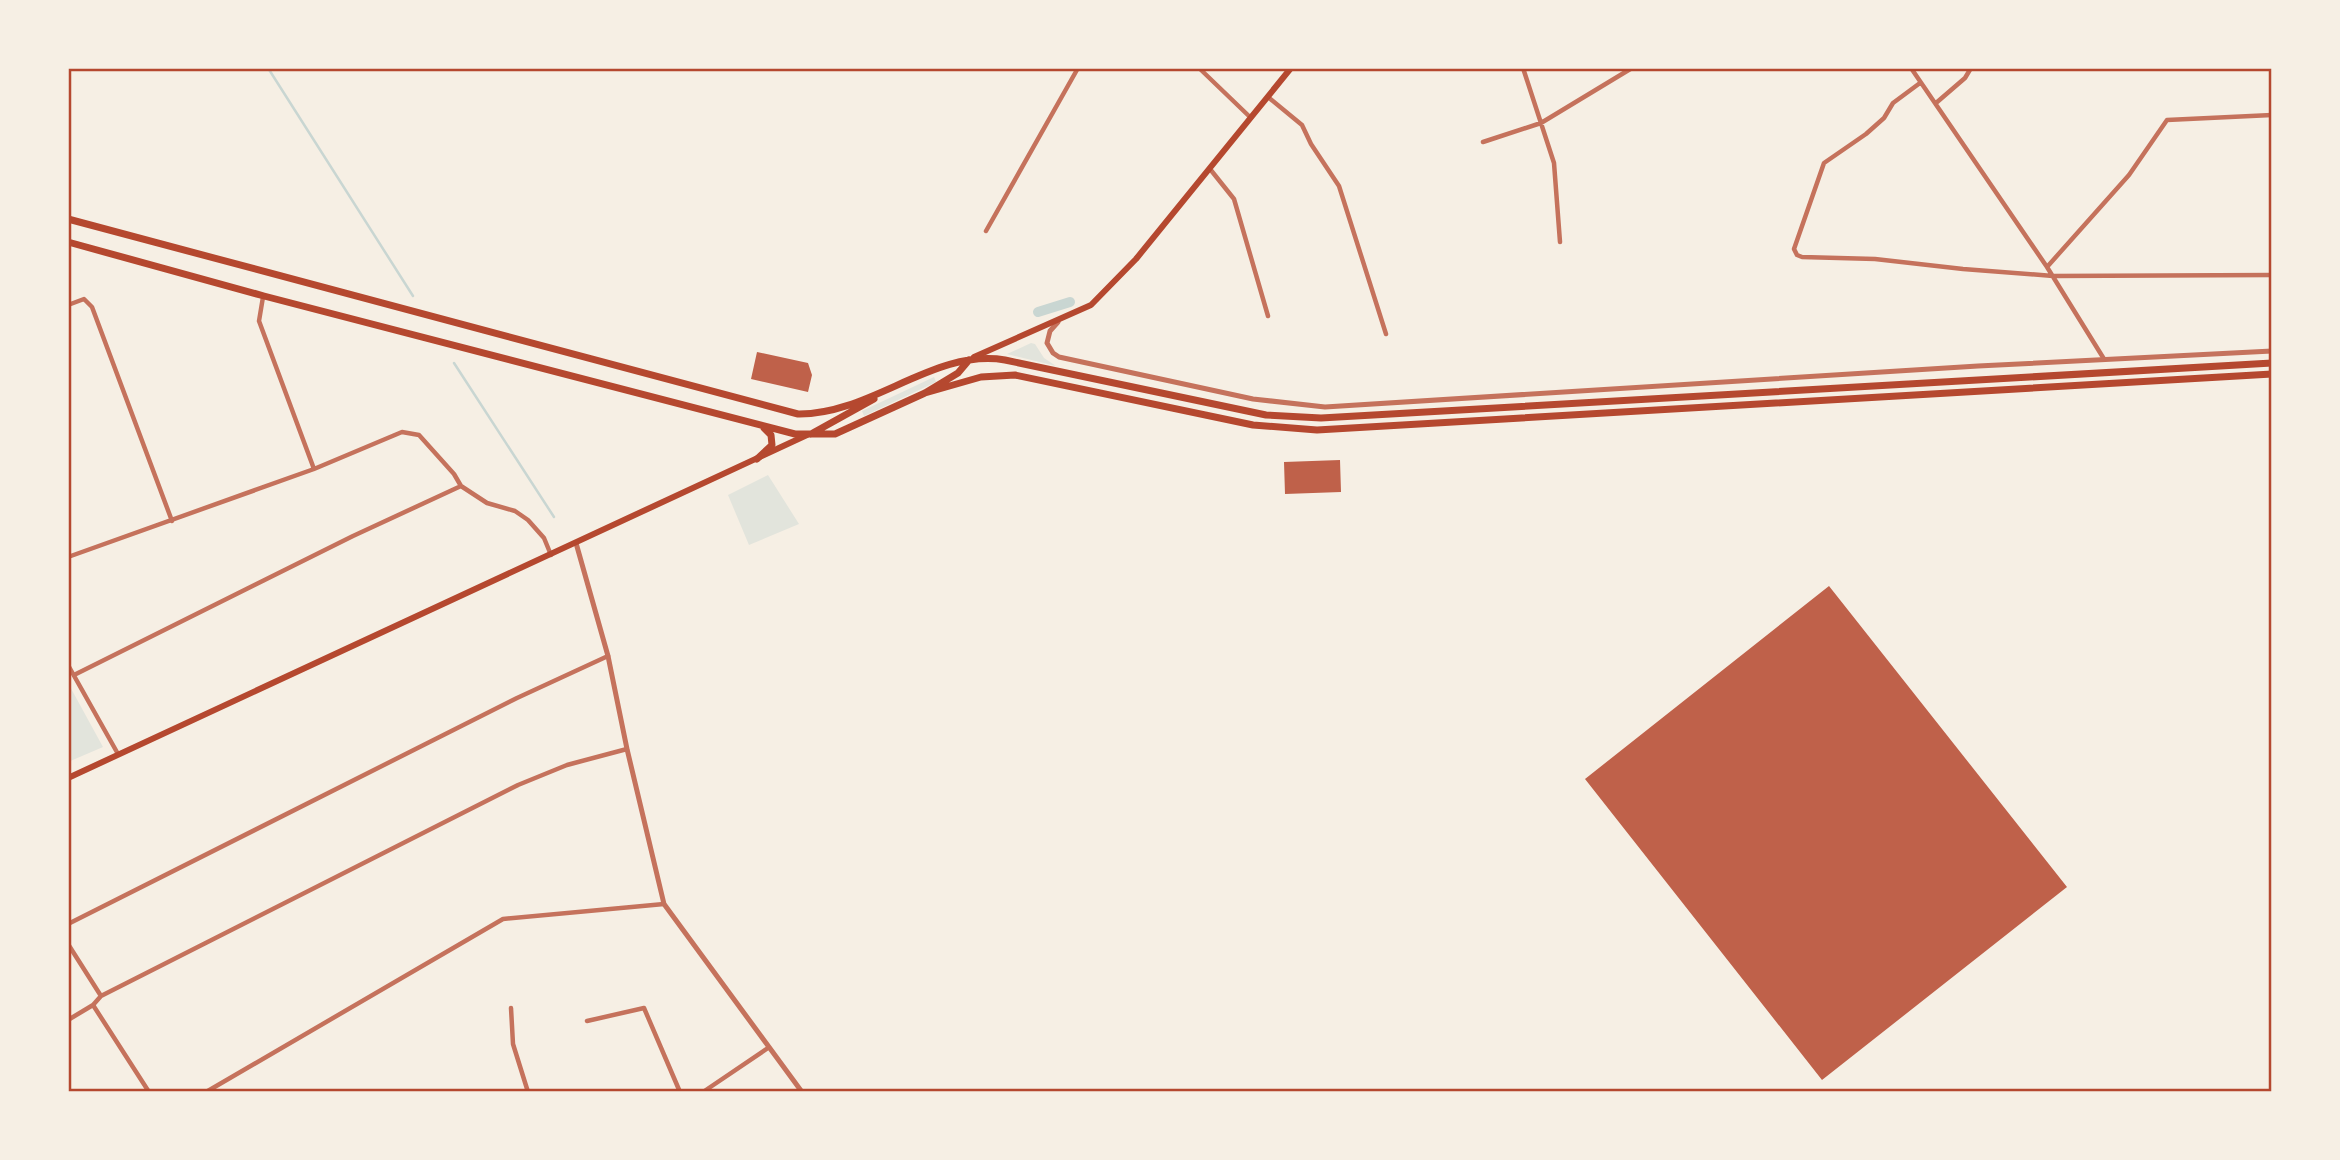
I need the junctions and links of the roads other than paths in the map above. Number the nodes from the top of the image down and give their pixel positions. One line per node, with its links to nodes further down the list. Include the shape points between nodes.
1 (1078, 68): 17 (street)
2 (1199, 68): 12 (street)
3 (1292, 68): 9 (main road)
4 (1523, 68): 13 (street)
5 (1632, 68): 13 (street)
6 (1911, 68): 8 (street)
7 (1971, 68): 10 (street)
8 (1920, 83): 10 (street); 22 (street, via 1893,103 1866,134 1824,163 1794,249 1797,255)
9 (1268, 97): 12 (main road); 27 (street, via 1302,125 1339,186)
10 (1936, 103): 20 (street)
11 (2272, 115): 20 (street, via 2167,120 2129,176)
12 (1251, 118): 15 (main road)
13 (1541, 123): 14 (street); 19 (street, via 1554,163)
14 (1483, 142)
15 (1210, 169): 25 (street, via 1234,200); 26 (main road, via 1091,305)
16 (68, 219): 33 (highway, via 785,412 821,412)
17 (986, 231)
18 (68, 242): 23 (highway)
19 (1560, 243)
20 (2047, 267): 22 (street)
21 (2272, 275): 22 (street)
22 (2053, 276): 30 (street)
23 (264, 296): 35 (highway); 38 (street, via 259,320)
24 (68, 305): 40 (street, via 84,299 92,307)
25 (1268, 316)
26 (1059, 320): 29 (main road); 30 (street, via 1047,342 1059,357 1253,399 1325,407)
27 (1386, 334)
28 (2272, 351): 30 (street)
29 (969, 359): 31 (highway, via 1004,360 1266,415 1321,418); 33 (highway); 34 (highway, via 958,373)
30 (2104, 360)
31 (2272, 363)
32 (2272, 374): 34 (highway, via 1317,430 1253,425 1015,375 981,377)
33 (884, 393): 36 (highway)
34 (925, 393): 36 (highway, via 835,434)
35 (754, 424): 36 (highway); 37 (highway, via 767,429 773,438 771,448)
36 (807, 435): 37 (main road)
37 (757, 458): 41 (main road)
38 (314, 469): 39 (street, via 402,432 419,435); 40 (street)
39 (461, 486): 43 (street, via 486,503 528,520); 47 (street)
40 (172, 521): 44 (street)
41 (576, 544): 43 (main road); 45 (street)
42 (68, 549): 44 (street)
43 (551, 555): 49 (main road)
44 (70, 556)
45 (608, 656): 48 (street); 52 (street)
46 (68, 665): 47 (street)
47 (74, 676): 49 (street)
48 (626, 749): 51 (street); 54 (street, via 518,785)
49 (118, 754): 50 (main road)
50 (68, 778)
51 (664, 904): 59 (street); 61 (street, via 503,919)
52 (68, 924)
53 (68, 944): 54 (street)
54 (101, 996): 55 (street)
55 (93, 1005): 57 (street); 60 (street)
56 (512, 1008): 62 (street, via 513,1044)
57 (68, 1020)
58 (587, 1021): 63 (street, via 644,1008)
59 (768, 1048): 64 (street); 65 (street)
60 (149, 1092)
61 (206, 1092)
62 (528, 1092)
63 (680, 1092)
64 (703, 1092)
65 (802, 1092)

